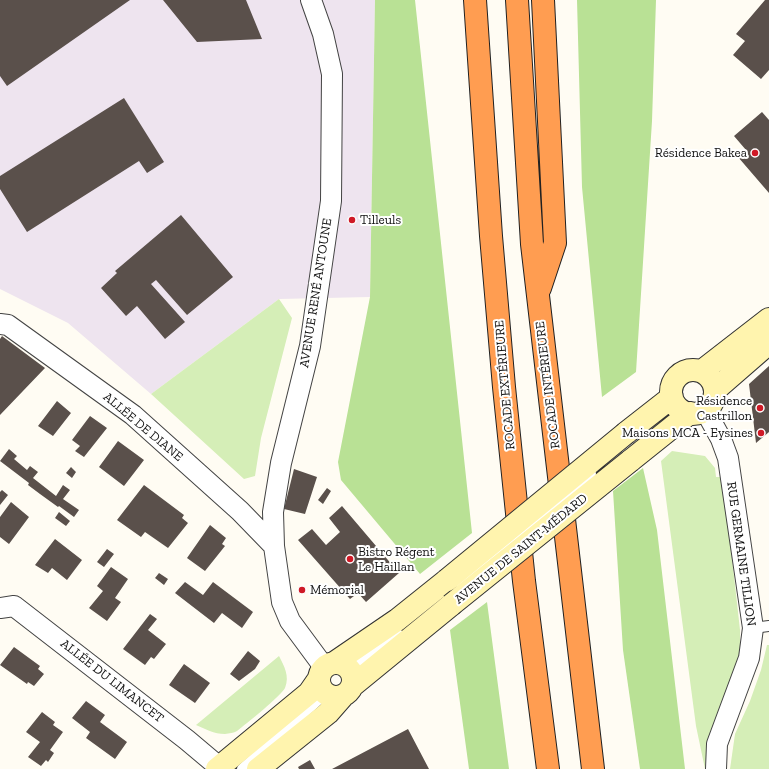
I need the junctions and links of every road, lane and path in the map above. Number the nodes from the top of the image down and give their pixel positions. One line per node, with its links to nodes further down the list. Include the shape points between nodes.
1 (311, 0): 13 (street, AVENUE RENÉ ANTOUNE, via 323,34 332,74 331,201 310,346 281,463 273,512)
2 (475, 0): 22 (highway, ROCADE EXTÉRIEURE, via 490,228 504,387 524,581)
3 (517, 0): 5 (highway, ROCADE INTÉRIEURE, via 531,228)
4 (543, 0): 5 (highway, via 555,244)
5 (538, 295): 23 (highway, ROCADE INTÉRIEURE)
6 (769, 319): 9 (main road)
7 (0, 324): 13 (street, ALLÉE DE DIANE, via 8,325 132,415 240,511)
8 (769, 343): 10 (main road)
9 (702, 371): 10 (main road, via 711,378); 11 (main road, via 688,370 682,373 673,383)
10 (715, 390): 12 (main road, via 710,407)
11 (672, 397): 12 (main road, via 678,408 684,412); 14 (main road, AVENUE DE SAINT-MÉDARD, bridge)
12 (697, 412): 14 (main road, AVENUE DE SAINT-MÉDARD, bridge); 16 (street, RUE GERMAINE TILLION, via 722,439 728,458)
13 (274, 546): 18 (street, AVENUE RENÉ ANTOUNE, via 282,602 290,621)
14 (451, 591): 18 (main road, AVENUE DE SAINT-MÉDARD); 18 (main road, AVENUE DE SAINT-MÉDARD, via 397,620)
15 (0, 608): 19 (street, ALLÉE DU LIMANCET, via 14,606 187,740)
16 (761, 627): 24 (street, RUE GERMAINE TILLION, via 717,744)
17 (404, 630): 18 (lane, AVENUE DE SAINT-MÉDARD)
18 (335, 680): 19 (main road, AVENUE DE SAINT-MÉDARD, via 309,693); 20 (lane, AVENUE DE SAINT-MÉDARD); 21 (main road, AVENUE DE SAINT-MÉDARD, via 328,713)
19 (218, 768)
20 (242, 769)
21 (258, 769)
22 (548, 769)
23 (593, 769)
24 (716, 769)

